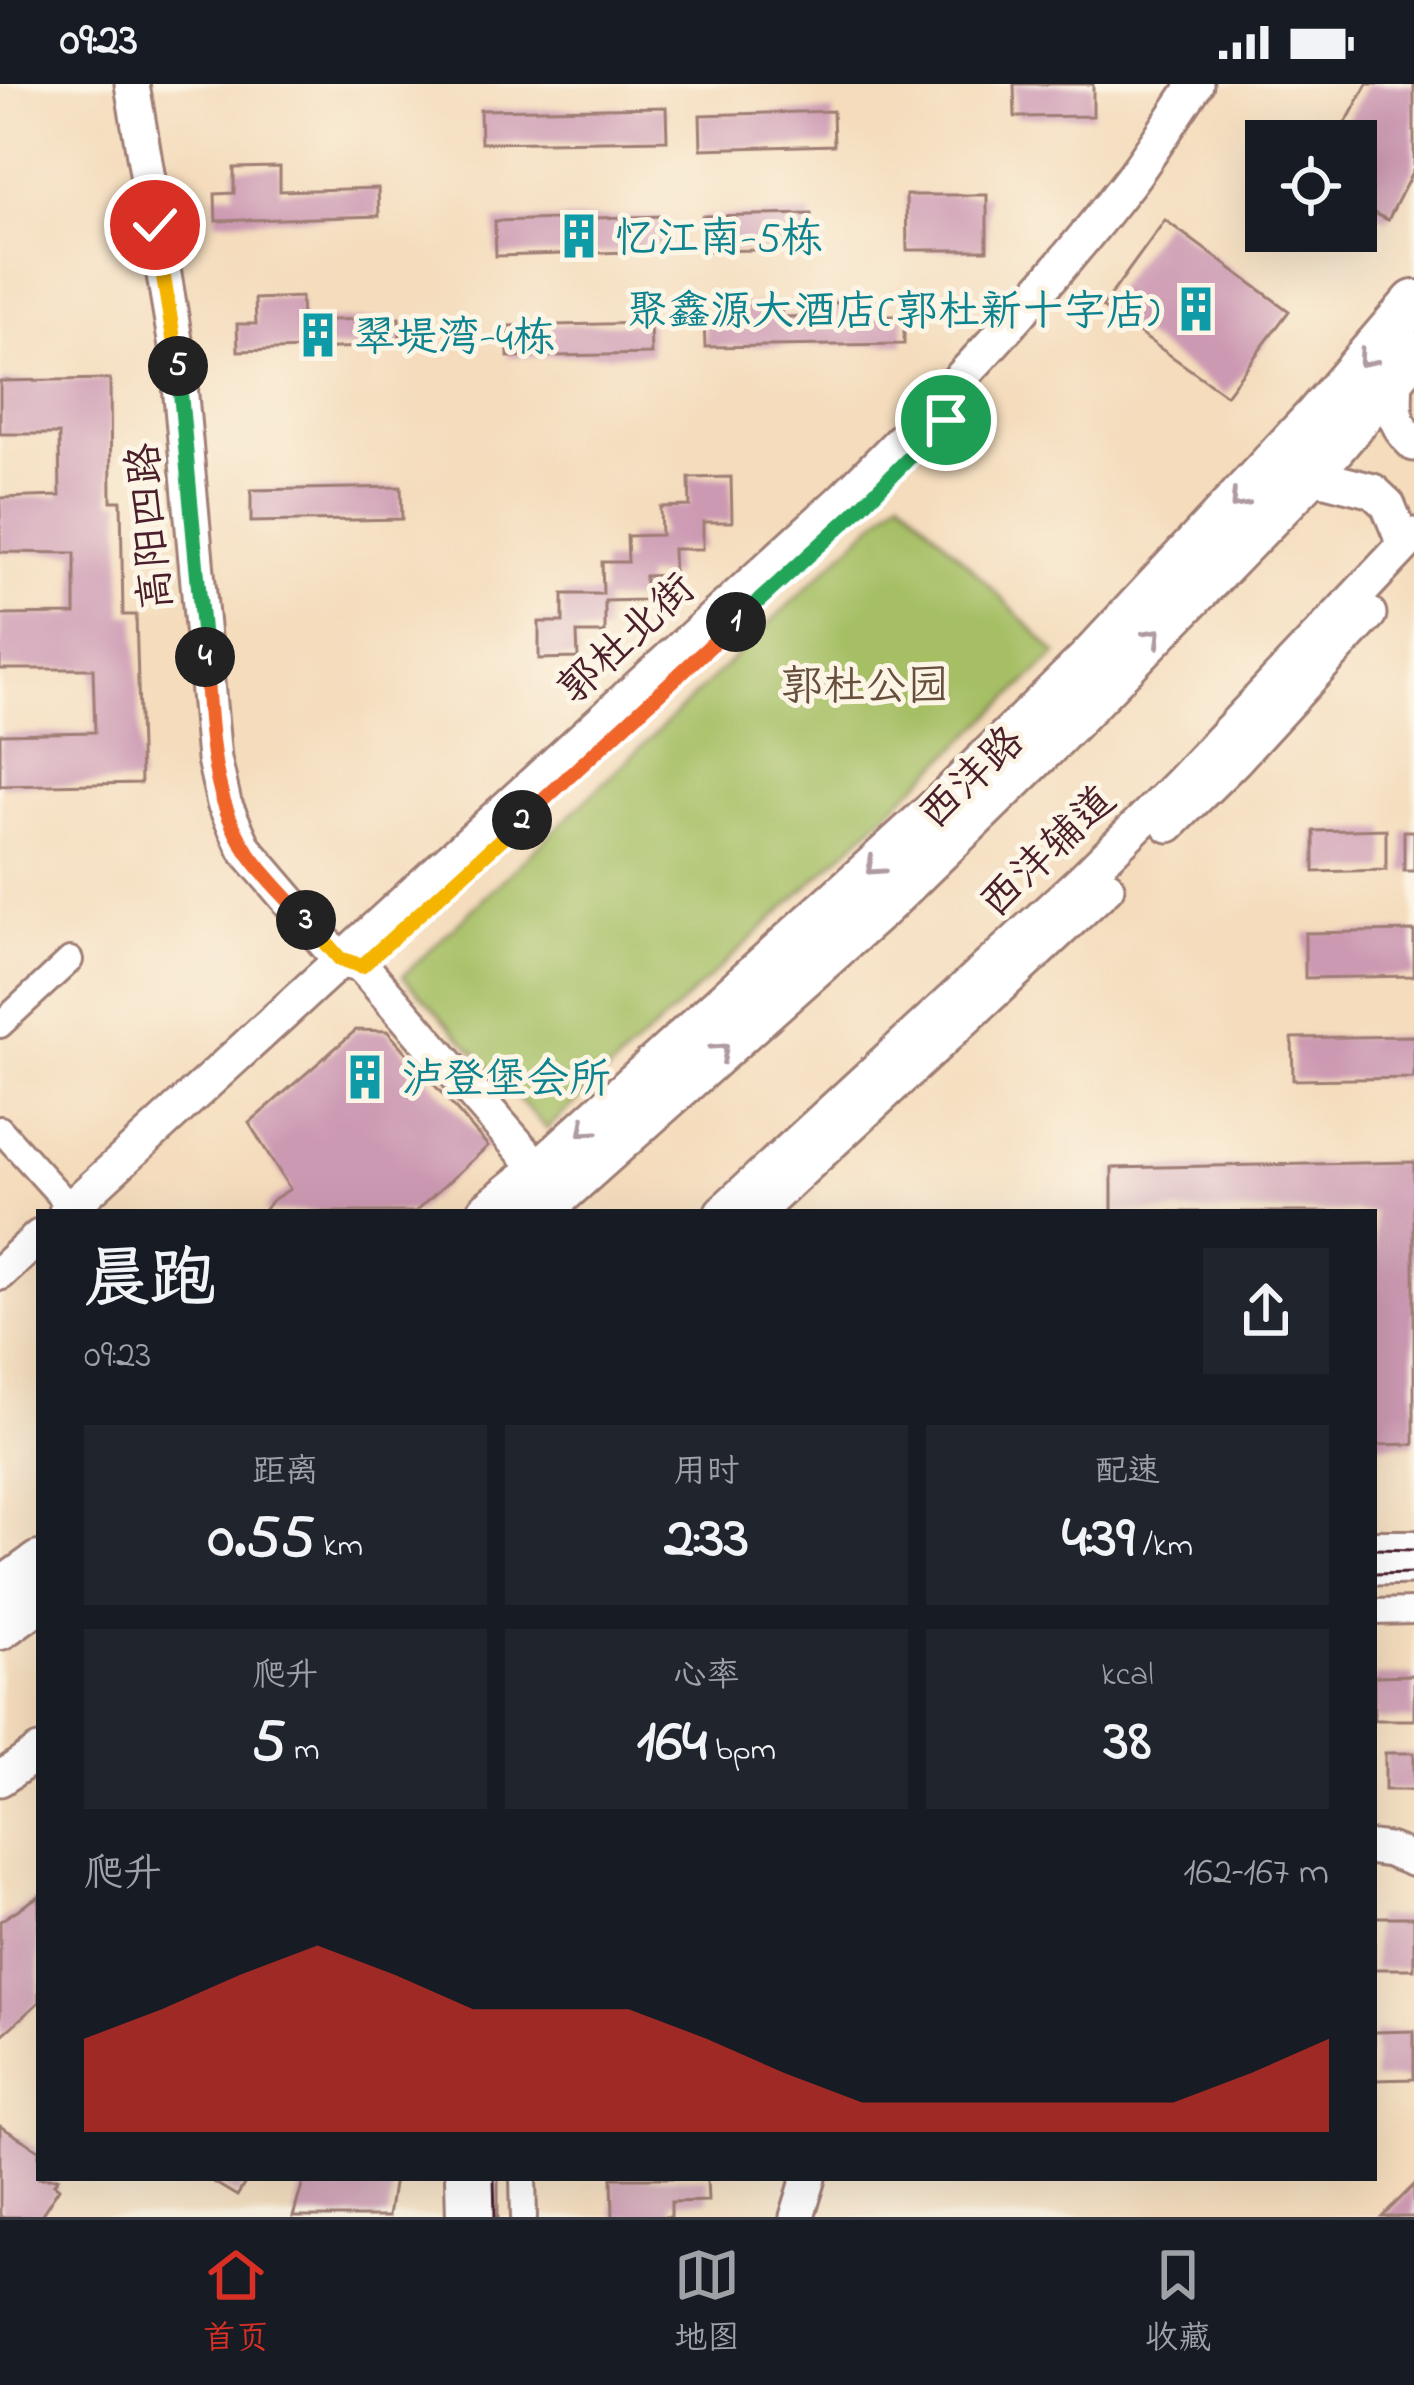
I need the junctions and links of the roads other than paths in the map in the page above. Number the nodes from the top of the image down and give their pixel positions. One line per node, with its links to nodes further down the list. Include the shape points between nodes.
1 (131, 84): 10 (street, 高阳四路, via 177,352 224,803 245,848)
2 (1196, 84): 10 (street, 郭杜北街, via 1029,304 914,429)
3 (1213, 84): 10 (street, 郭杜北街, via 1142,188 1041,311 855,513)
4 (1414, 302): 13 (highway, 西沣路, one-way to 13, via 1089,660)
5 (1405, 363): 6 (street, via 1396,412 1399,431); 7 (highway, 西沣路)
6 (1414, 444)
7 (1310, 475): 8 (street, via 1373,491); 13 (highway, 西沣路, one-way to 7, via 883,905)
8 (1411, 548): 17 (street, 西沣辅道, via 1083,879); 18 (street, 西沣辅道, via 1234,761)
9 (70, 960): 11 (street)
10 (351, 963): 13 (street, 高阳四路); 15 (street, 郭杜北街)
11 (0, 1025)
12 (0, 1129): 14 (street)
13 (547, 1192): 16 (highway, 西沣路)
14 (75, 1209)
15 (79, 1209)
16 (497, 1209)
17 (725, 1209)
18 (760, 1209)
19 (36, 1240): 21 (street)
20 (36, 1267): 22 (street)
21 (0, 1273)
22 (0, 1300)
23 (1377, 1543): 24 (street)
24 (1414, 1543)
25 (36, 1565): 30 (highway)
26 (1414, 1567): 27 (street)
27 (1377, 1568)
28 (1414, 1586): 29 (street)
29 (1377, 1587)
30 (0, 1592)
31 (36, 1602): 34 (highway)
32 (1414, 1611): 33 (street)
33 (1377, 1612)
34 (0, 1628)
35 (36, 1754): 36 (street)
36 (0, 1779)
37 (36, 1780): 38 (street)
38 (0, 1804)
39 (1377, 1848): 40 (street)
40 (1414, 1860)
41 (458, 2181): 46 (street)
42 (480, 2181): 47 (street)
43 (501, 2181): 48 (street)
44 (523, 2181): 49 (street)
45 (807, 2181): 50 (street)
46 (459, 2217)
47 (480, 2217)
48 (502, 2217)
49 (524, 2217)
50 (797, 2217)

